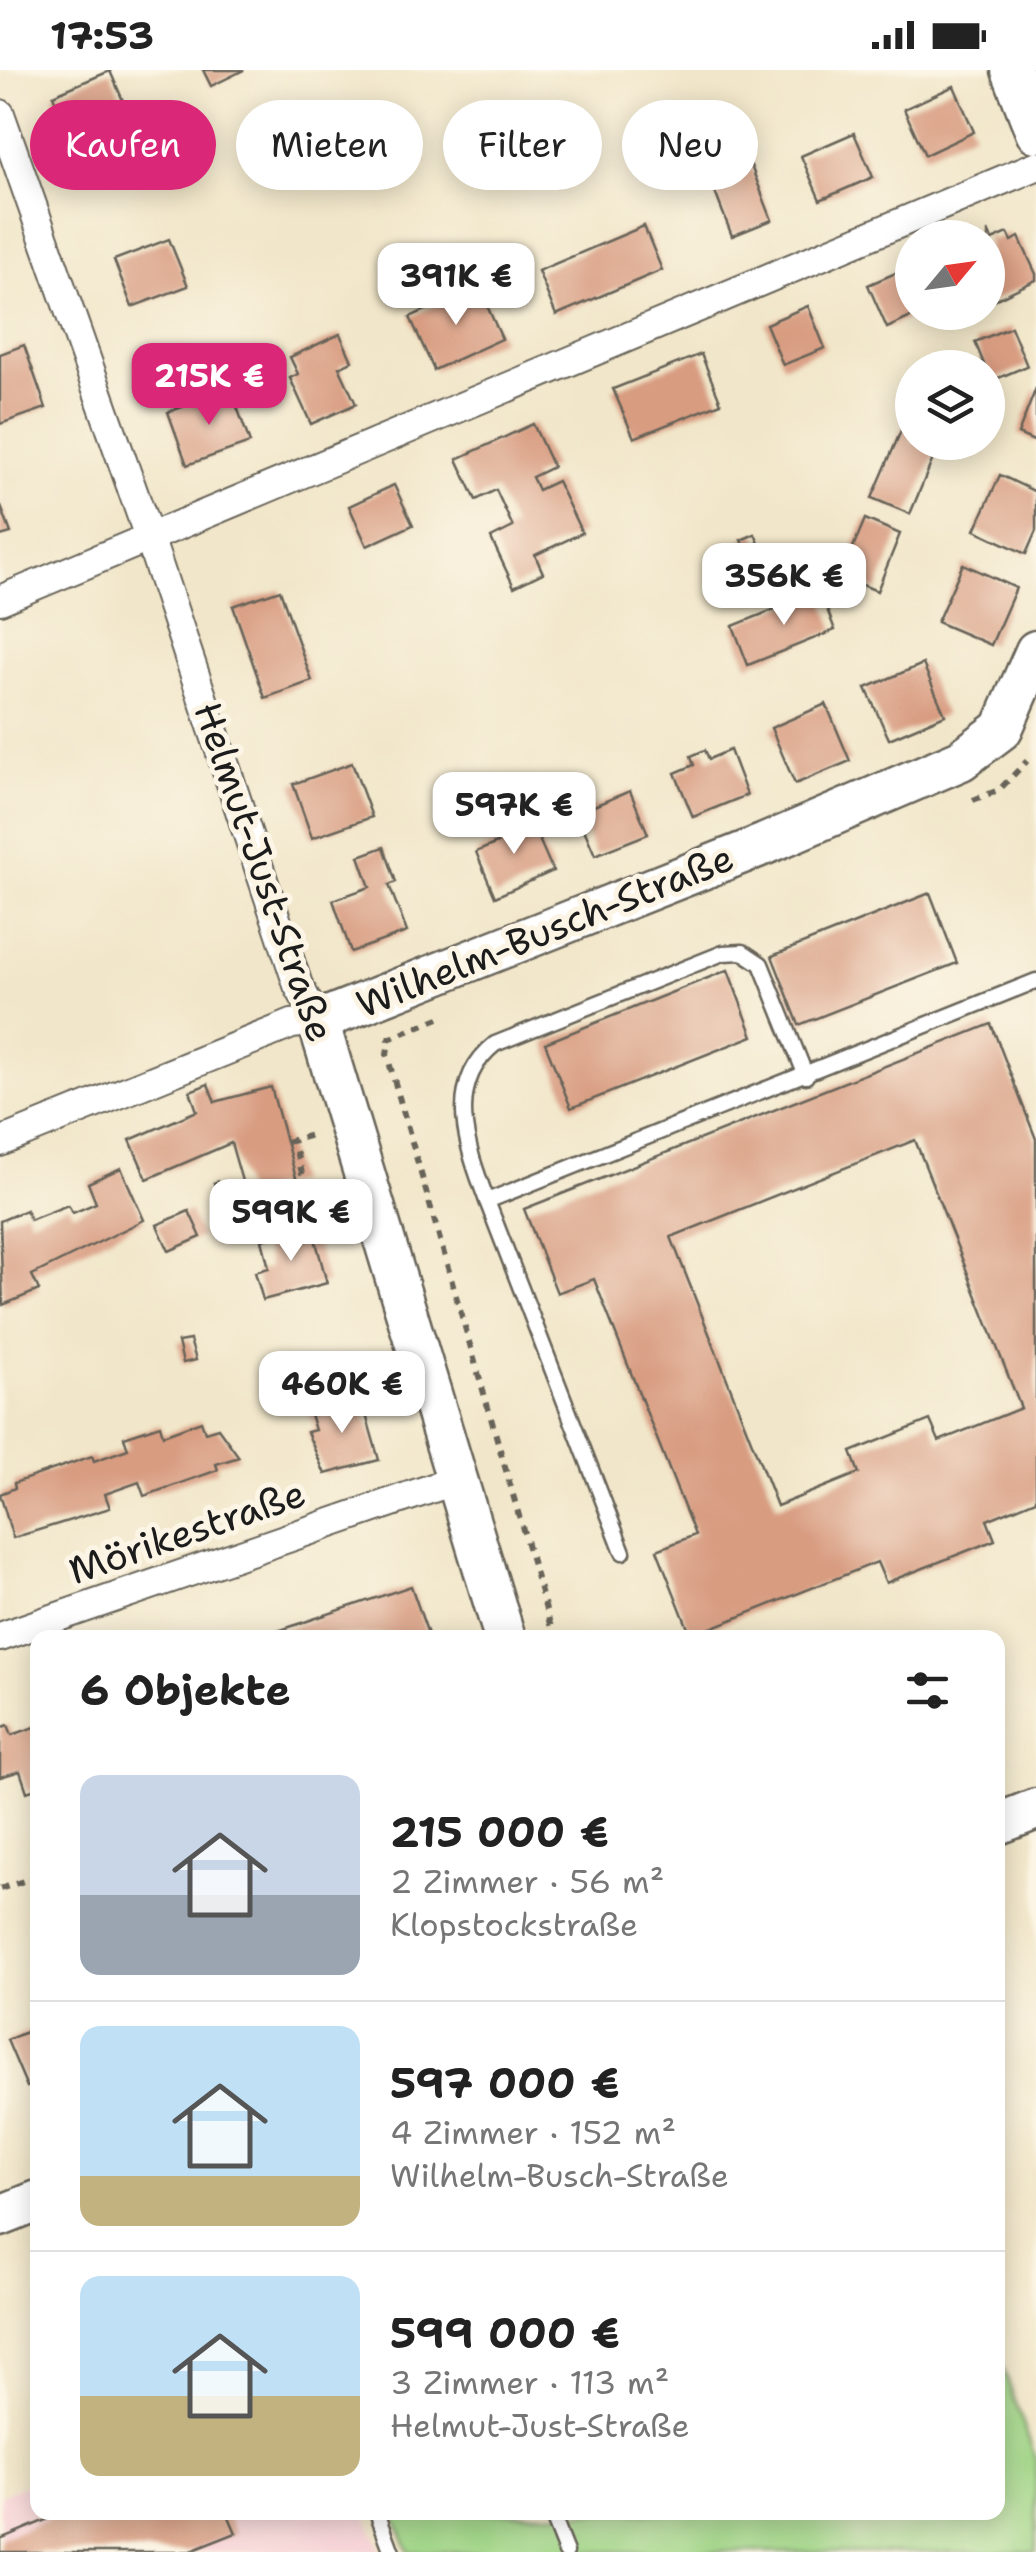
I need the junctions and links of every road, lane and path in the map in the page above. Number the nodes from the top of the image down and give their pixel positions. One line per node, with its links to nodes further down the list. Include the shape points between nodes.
1 (1012, 70): 3 (street)
2 (0, 114): 5 (street, Helmut-Just-Straße)
3 (1036, 132)
4 (1036, 166): 5 (street)
5 (149, 537): 6 (street); 12 (street, Helmut-Just-Straße, via 298,985)
6 (0, 600)
7 (1036, 651): 12 (street, Wilhelm-Busch-Straße, via 1002,729 961,760)
8 (1034, 753): 9 (path, via 999,790)
9 (962, 804)
10 (1036, 981): 13 (lane)
11 (450, 1014): 21 (path, via 389,1039 387,1055)
12 (318, 1021): 15 (street, Wilhelm-Busch-Straße, via 292,1024); 18 (street, Helmut-Just-Straße)
13 (806, 1076): 17 (lane); 17 (lane, via 761,964 744,952 723,953 495,1044 478,1057 462,1115)
14 (293, 1140): 16 (path, via 305,1184 239,1202)
15 (0, 1142)
16 (214, 1181)
17 (488, 1201): 19 (lane)
18 (456, 1480): 20 (street, Helmut-Just-Straße); 22 (street, Mörikestraße)
19 (623, 1552)
20 (503, 1630)
21 (552, 1630)
22 (0, 1637)
23 (1036, 1809): 24 (street)
24 (1005, 1821)
25 (30, 1879): 26 (path)
26 (0, 1889)
27 (30, 2204): 28 (street)
28 (0, 2216)
29 (380, 2520): 31 (lane)
30 (553, 2520): 32 (lane)
31 (392, 2552)
32 (566, 2552)

